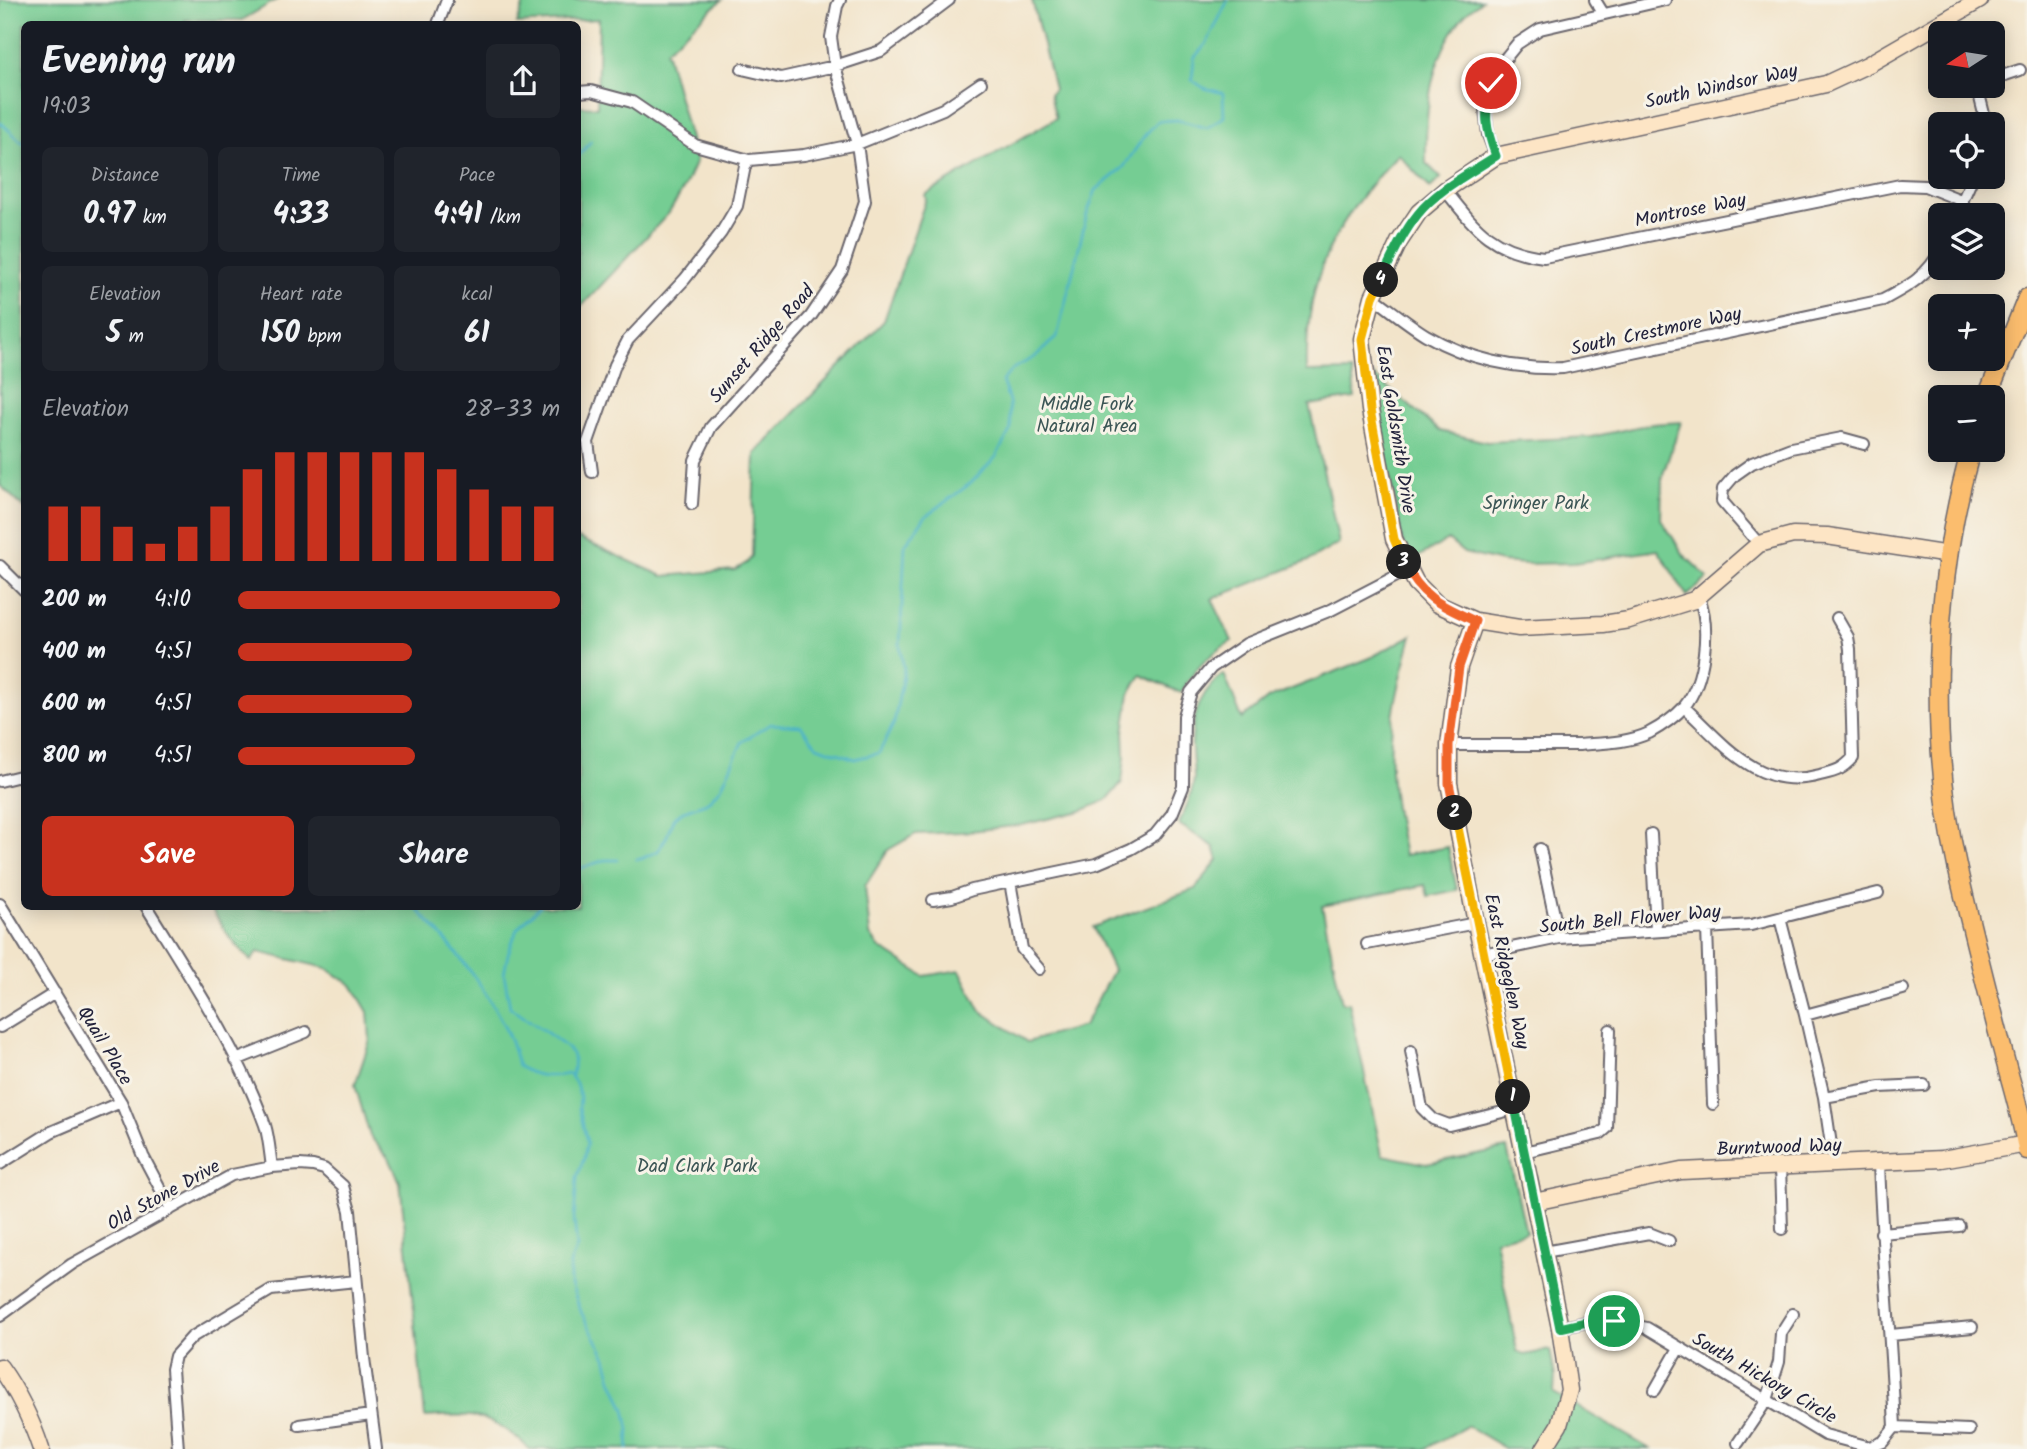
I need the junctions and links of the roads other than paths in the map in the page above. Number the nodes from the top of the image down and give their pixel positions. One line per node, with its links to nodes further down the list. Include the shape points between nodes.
1 (447, 0): 8 (street)
2 (840, 0): 11 (street, Sunset Ridge Road, via 831,37)
3 (949, 0): 11 (street, via 881,51)
4 (1595, 0): 7 (street)
5 (1665, 0): 7 (street)
6 (1980, 0): 9 (street, South Windsor Way)
7 (1602, 13): 18 (street, via 1540,29 1517,44 1504,60 1491,83 1485,109)
8 (439, 21)
9 (1954, 21)
10 (1928, 36): 18 (street, South Windsor Way, via 1826,84)
11 (835, 66): 12 (street, via 781,78); 17 (street, Sunset Ridge Road)
12 (742, 69)
13 (2020, 70): 14 (street)
14 (2006, 75)
15 (981, 83): 17 (street, via 943,109)
16 (581, 92): 19 (street, via 632,102 695,145)
17 (858, 144): 19 (street); 30 (street, Sunset Ridge Road, via 864,201 842,270 811,316 711,427 695,460)
18 (1496, 156): 21 (street, East Goldsmith Drive)
19 (749, 160): 29 (street, via 737,206 721,233 628,340 615,365 588,442)
20 (1968, 189): 22 (street)
21 (1445, 190): 22 (street, Montrose Way, via 1471,223 1496,244 1544,257 1900,185 1925,186); 24 (street, East Goldsmith Drive, via 1419,212)
22 (1963, 201)
23 (1928, 268): 24 (street, South Crestmore Way, via 1914,283 1883,300 1563,368 1520,367 1476,357 1427,335)
24 (1373, 297): 34 (street, East Goldsmith Drive, via 1362,339 1367,387 1394,539)
25 (2027, 298): 26 (main road)
26 (1991, 385)
27 (1864, 444): 31 (street, via 1842,438 1791,448 1735,475 1723,489 1721,501)
28 (1968, 462): 32 (main road)
29 (592, 472)
30 (692, 504)
31 (1759, 544): 32 (street, East Goldsmith Drive, via 1793,535 1828,536); 36 (street, East Goldsmith Drive)
32 (1949, 555): 71 (main road, via 1942,610 1939,719 1949,820)
33 (1, 570): 35 (street)
34 (1408, 570): 38 (street, East Goldsmith Drive, via 1437,604); 45 (street, via 1331,610 1246,644 1211,668 1191,692 1184,716 1183,787 1172,814 1155,835 1096,864)
35 (21, 587)
36 (1699, 597): 38 (street, East Goldsmith Drive, via 1603,624 1519,628); 39 (street, via 1704,652)
37 (1838, 618): 39 (street, via 1850,649 1853,758 1842,769 1804,780 1764,774 1744,763)
38 (1475, 621): 40 (street, East Ridgeglen Way, via 1459,667)
39 (1684, 707): 40 (street, via 1649,733 1625,740 1579,745)
40 (1449, 745): 51 (street, East Ridgeglen Way, via 1449,783)
41 (21, 776): 42 (street)
42 (0, 781)
43 (1651, 834): 53 (street)
44 (1540, 849): 54 (street)
45 (1010, 881): 47 (street); 57 (street, via 1022,949)
46 (1878, 892): 50 (street, South Bell Flower Way)
47 (933, 900)
48 (0, 904): 59 (street, Quail Place)
49 (148, 910): 65 (street)
50 (1780, 918): 52 (street, South Bell Flower Way); 60 (street)
51 (1476, 923): 55 (street); 56 (street, East Ridgeglen Way)
52 (1707, 928): 53 (street, South Bell Flower Way); 69 (street)
53 (1656, 930): 54 (street, South Bell Flower Way)
54 (1559, 938): 56 (street, South Bell Flower Way)
55 (1367, 944)
56 (1483, 954): 70 (street, East Ridgeglen Way)
57 (1039, 969)
58 (1903, 989): 60 (street)
59 (55, 993): 61 (street); 68 (street, Quail Place)
60 (1805, 1015): 67 (street)
61 (0, 1027)
62 (1610, 1030): 72 (street, via 1607,1128 1600,1134)
63 (306, 1032): 65 (street)
64 (1411, 1051): 70 (street, via 1422,1108 1433,1119 1449,1125)
65 (236, 1060): 77 (street, via 266,1127)
66 (1924, 1085): 67 (street)
67 (1824, 1097): 75 (street)
68 (121, 1102): 74 (street, via 51,1132); 79 (street, Quail Place)
69 (1713, 1104)
70 (1515, 1109): 72 (street, East Ridgeglen Way)
71 (2027, 1146): 73 (street, Burntwood Way, via 1942,1159)
72 (1524, 1152): 78 (street, East Ridgeglen Way)
73 (1879, 1162): 75 (street, Burntwood Way); 82 (street)
74 (0, 1164)
75 (1834, 1165): 76 (street, Burntwood Way)
76 (1780, 1166): 78 (street, Burntwood Way, via 1681,1171); 81 (street)
77 (272, 1167): 79 (street, Old Stone Drive, via 232,1175); 85 (street, Old Stone Drive, via 313,1166 324,1169 343,1186 350,1211)
78 (1534, 1202): 84 (street, East Ridgeglen Way)
79 (171, 1209): 87 (street, Old Stone Drive, via 72,1264)
80 (1959, 1226): 82 (street)
81 (1782, 1228)
82 (1881, 1233): 90 (street)
83 (1669, 1241): 84 (street, via 1648,1233)
84 (1544, 1252): 89 (street, East Ridgeglen Way)
85 (356, 1282): 95 (street, Old Stone Drive); 103 (street, via 271,1290 192,1336 176,1356 172,1370)
86 (1793, 1314): 94 (street, via 1781,1333 1779,1363)
87 (0, 1316)
88 (1972, 1327): 90 (street)
89 (1560, 1328): 91 (street, South Hickory Circle, via 1614,1321 1647,1328); 105 (street, East Ridgeglen Way, via 1569,1390 1559,1425)
90 (1891, 1335): 97 (street)
91 (1679, 1348): 93 (street); 94 (street, South Hickory Circle)
92 (0, 1367): 102 (street, via 15,1387)
93 (1655, 1390)
94 (1767, 1400): 99 (street); 100 (street, South Hickory Circle, via 1825,1435)
95 (371, 1415): 96 (street); 104 (street, Old Stone Drive)
96 (299, 1425)
97 (1895, 1427): 98 (street); 101 (street, South Hickory Circle)
98 (1969, 1430)
99 (1738, 1443)
100 (1853, 1446): 101 (street, South Hickory Circle)
101 (1885, 1446)
102 (41, 1449)
103 (178, 1449)
104 (376, 1449)
105 (1544, 1449)

